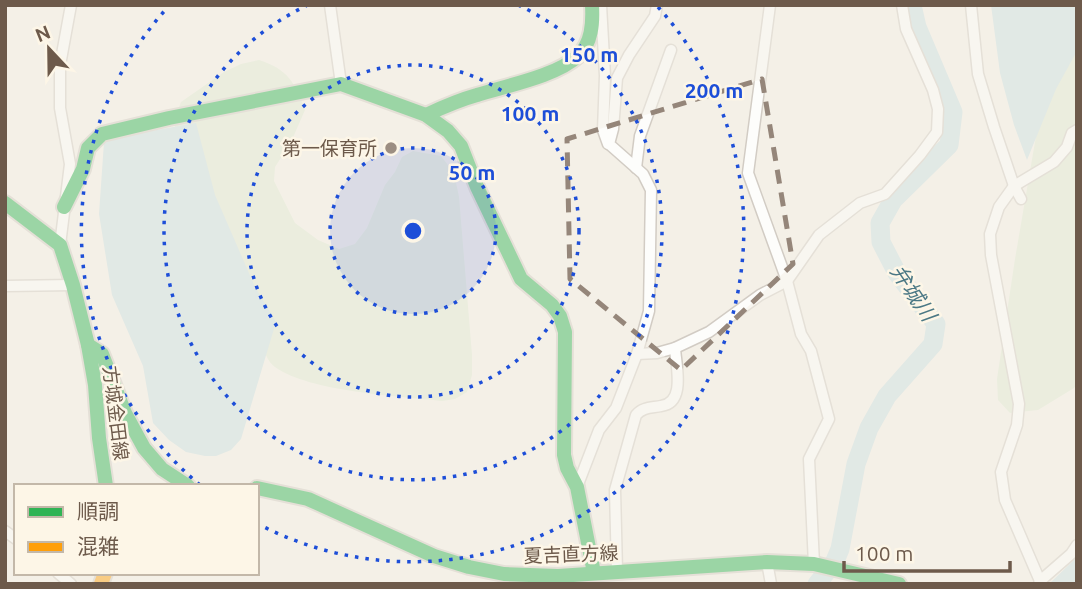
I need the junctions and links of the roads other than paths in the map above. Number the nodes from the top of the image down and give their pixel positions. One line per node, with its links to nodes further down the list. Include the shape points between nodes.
1 (71, 5): 18 (street, via 60,65 60,108 69,164)
2 (330, 5): 10 (street)
3 (592, 5): 11 (main road, via 593,28 577,57 557,69)
4 (601, 5): 13 (street, via 603,130)
5 (657, 5): 13 (street, via 655,16 617,78)
6 (770, 5): 20 (street, via 748,173)
7 (902, 5): 20 (street, via 906,29 933,90 937,132 885,194 860,203 819,235)
8 (971, 5): 15 (street, via 978,74)
9 (671, 50): 14 (street, via 640,136)
10 (341, 84): 11 (main road); 18 (main road, via 102,134 88,148)
11 (426, 115): 28 (main road, via 461,146 520,279 560,316 565,332 564,455)
12 (1077, 130): 15 (street, via 1054,162)
13 (609, 144): 14 (street)
14 (636, 168): 25 (street, via 651,190 649,311)
15 (1014, 186): 16 (street); 37 (street, via 999,207 990,234 1019,404 1001,472 1005,500)
16 (1021, 199)
17 (5, 203): 19 (main road)
18 (64, 207): 19 (street)
19 (60, 244): 21 (main road)
20 (787, 281): 24 (street); 32 (street, via 828,419 809,459)
21 (73, 285): 22 (street); 23 (main road)
22 (5, 286)
23 (88, 345): 26 (main road, 方城金田線); 27 (main road, via 102,354 144,448)
24 (675, 348): 25 (street); 33 (street, via 677,394 665,406 649,407 636,415 615,490)
25 (636, 354): 28 (street, via 616,408 599,430)
26 (106, 484)
27 (185, 484)
28 (577, 487): 34 (main road)
29 (259, 488): 35 (main road, 夏吉直方線, via 312,500 451,562 489,572)
30 (1077, 545): 37 (street)
31 (767, 562): 32 (main road, 夏吉直方線); 33 (main road, 夏吉直方線); 38 (street)
32 (814, 564): 36 (main road, 夏吉直方線)
33 (617, 571): 34 (main road, 夏吉直方線)
34 (594, 572): 35 (main road, 夏吉直方線)
35 (570, 580)
36 (867, 580): 39 (main road, 夏吉直方線)
37 (1039, 582)
38 (771, 584)
39 (899, 584)

